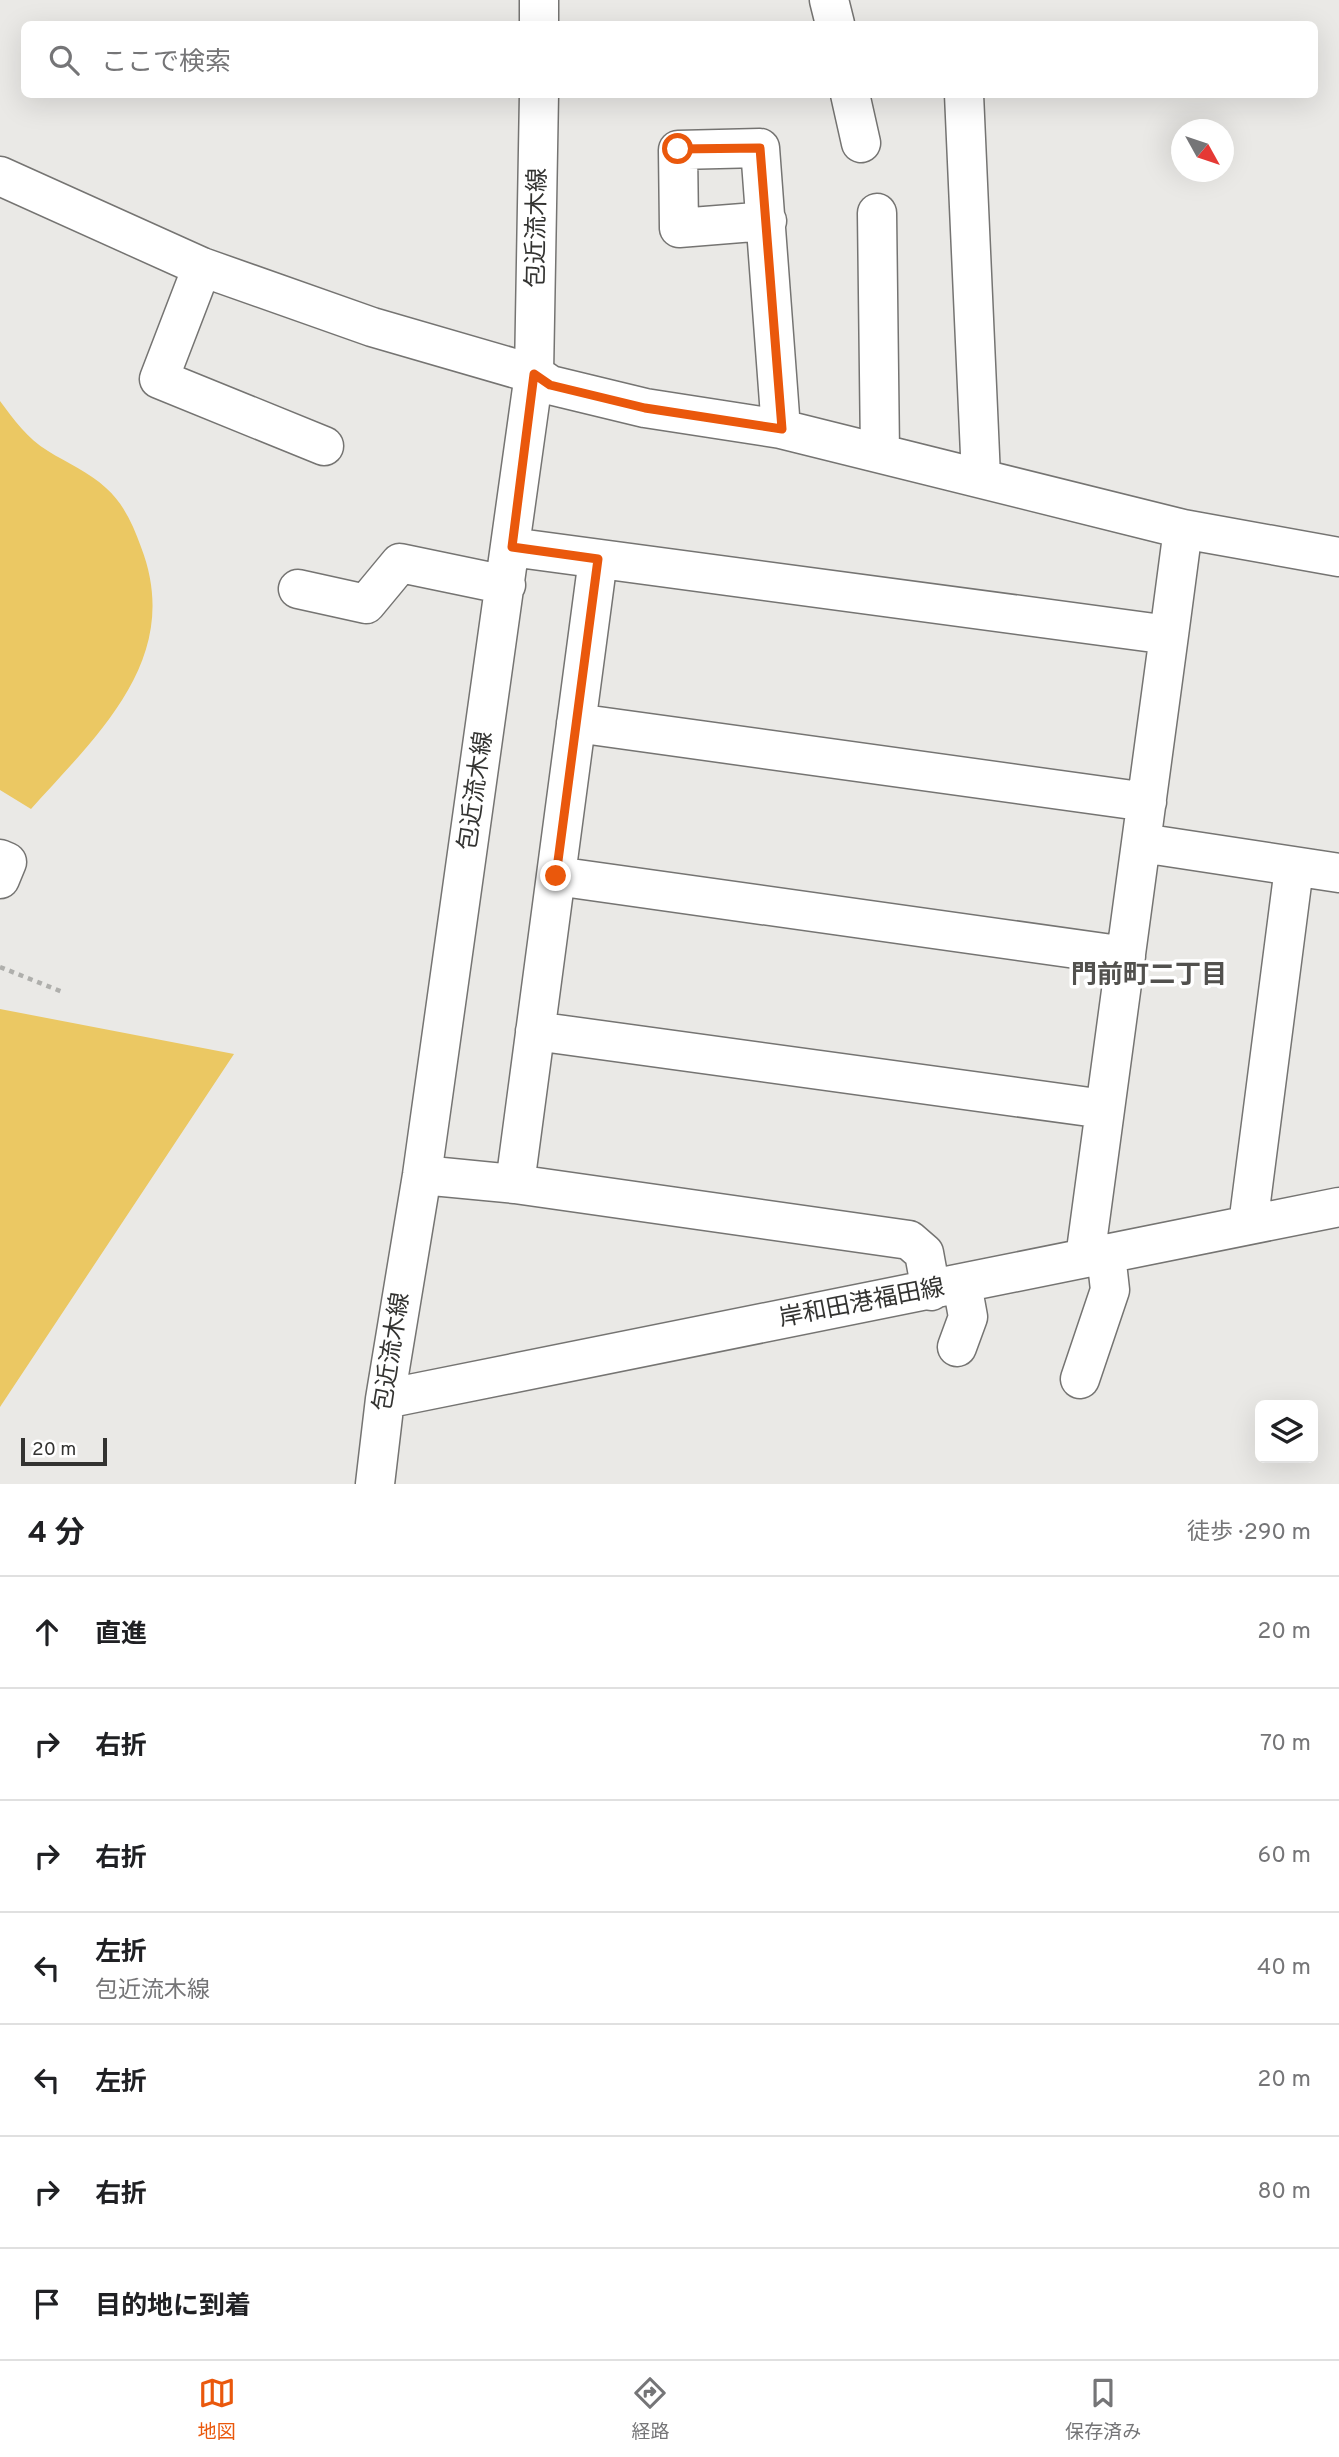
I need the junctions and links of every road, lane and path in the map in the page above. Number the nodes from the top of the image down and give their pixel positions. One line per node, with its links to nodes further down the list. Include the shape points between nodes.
1 (539, 0): 2 (street)
2 (539, 21)
3 (539, 98): 11 (street, 包近流木線)
4 (851, 98): 6 (street)
5 (964, 98): 15 (street)
6 (861, 143)
7 (0, 176): 10 (street)
8 (877, 213): 14 (street)
9 (767, 221): 12 (street)
10 (202, 267): 11 (street, via 372,327); 13 (street, via 159,379)
11 (534, 374): 12 (street, via 550,385 645,408); 17 (street, 包近流木線)
12 (782, 429): 14 (street)
13 (324, 446)
14 (880, 452): 15 (street)
15 (981, 477): 16 (street)
16 (1183, 529): 18 (street); 22 (street)
17 (512, 547): 19 (street); 20 (street, 包近流木線)
18 (1339, 557)
19 (598, 559): 22 (street); 23 (street)
20 (506, 585): 21 (street, via 400,563 366,604); 36 (street, 包近流木線)
21 (298, 589)
22 (1169, 635): 24 (street)
23 (576, 723): 24 (street); 29 (street)
24 (1147, 802): 25 (street)
25 (1142, 843): 27 (street); 31 (street)
26 (0, 859): 30 (street, via 6,862)
27 (1294, 868): 28 (street); 39 (street)
28 (1339, 873)
29 (556, 876): 31 (street); 34 (street)
30 (0, 879)
31 (1126, 956): 35 (street)
32 (0, 967): 33 (path)
33 (65, 993)
34 (536, 1031): 35 (street); 37 (street)
35 (1104, 1109): 40 (street)
36 (422, 1175): 37 (street); 44 (street, 包近流木線)
37 (515, 1184): 41 (street, via 909,1240 924,1253)
38 (1339, 1207): 39 (street, 岸和田港福田線)
39 (1248, 1224): 40 (street, 岸和田港福田線)
40 (1096, 1256): 41 (street, 岸和田港福田線); 43 (street, via 1110,1290)
41 (947, 1288): 42 (street, via 968,1317); 44 (street, 岸和田港福田線)
42 (957, 1347)
43 (1080, 1379)
44 (385, 1399): 45 (street, 包近流木線)
45 (374, 1484)

